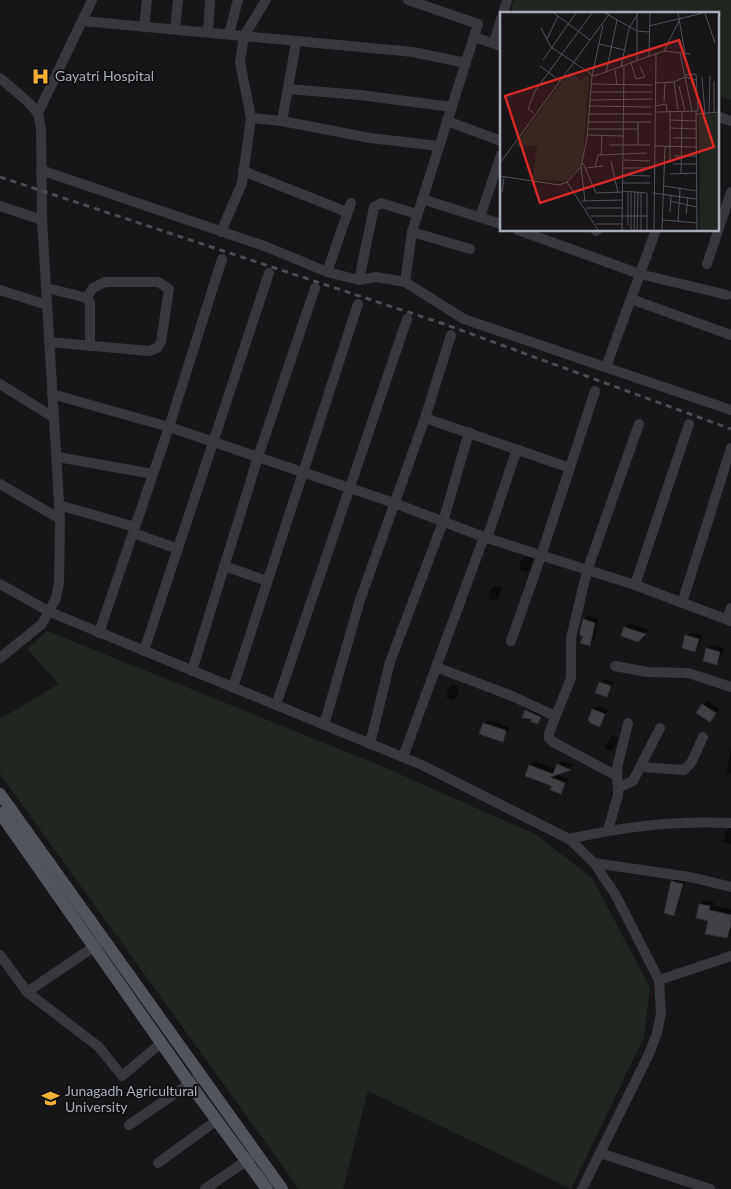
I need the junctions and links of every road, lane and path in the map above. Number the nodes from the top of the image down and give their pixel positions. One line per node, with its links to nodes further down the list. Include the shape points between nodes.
1 (92, 0): 8 (street)
2 (147, 0): 10 (street)
3 (178, 0): 11 (street)
4 (210, 0): 12 (street)
5 (238, 0): 13 (street)
6 (266, 0): 14 (street)
7 (408, 0): 15 (street, via 478,24)
8 (83, 21): 10 (street); 22 (street)
9 (500, 26): 17 (street)
10 (144, 27): 11 (street)
11 (175, 30): 12 (street)
12 (208, 32): 13 (street)
13 (229, 34): 14 (street)
14 (244, 36): 16 (street); 24 (street, via 240,62)
15 (474, 37): 17 (street); 18 (street)
16 (296, 43): 18 (street, via 413,52); 20 (street)
17 (497, 45)
18 (466, 62): 21 (street)
19 (0, 78): 22 (street)
20 (288, 89): 21 (street); 25 (street)
21 (452, 106): 27 (street)
22 (38, 113): 31 (street)
23 (718, 116): 26 (street)
24 (251, 118): 25 (street); 32 (street)
25 (282, 121): 29 (street, via 370,138)
26 (731, 121)
27 (447, 122): 28 (street); 29 (street)
28 (500, 141)
29 (439, 146): 34 (street)
30 (500, 159): 37 (street)
31 (41, 170): 38 (street); 42 (street)
32 (243, 171): 42 (street, via 242,183); 48 (street, via 349,207)
33 (731, 192): 39 (street)
34 (422, 199): 36 (street); 37 (street)
35 (0, 206): 38 (street)
36 (417, 214): 43 (street); 51 (street, via 381,203 374,207)
37 (480, 218): 40 (street)
38 (42, 220): 53 (street)
39 (723, 220): 47 (street)
40 (500, 224)
41 (656, 231): 50 (street)
42 (221, 232): 48 (street)
43 (412, 232): 45 (street); 52 (street)
44 (531, 232): 50 (street)
45 (470, 249)
46 (222, 259): 75 (street)
47 (707, 264)
48 (327, 272): 51 (street)
49 (268, 273): 77 (street)
50 (640, 274): 56 (street); 58 (street)
51 (359, 280): 52 (street, via 376,278)
52 (405, 282): 66 (street, via 464,319)
53 (47, 288): 57 (street); 60 (street)
54 (315, 288): 81 (street)
55 (0, 290): 60 (street)
56 (727, 295)
57 (87, 298): 65 (street, via 90,304); 65 (street, via 93,288 105,282 158,282 169,289 161,342 157,348 149,351)
58 (631, 299): 63 (street); 66 (street)
59 (358, 304): 83 (street)
60 (48, 305): 64 (street)
61 (407, 319): 86 (street)
62 (451, 335): 72 (street)
63 (731, 335)
64 (49, 342): 65 (street); 69 (street)
65 (90, 346)
66 (606, 367): 70 (street)
67 (0, 384): 71 (street)
68 (595, 391): 82 (street)
69 (52, 394): 71 (street); 75 (street)
70 (731, 410)
71 (53, 417): 80 (street)
72 (425, 418): 76 (street); 87 (street)
73 (638, 424): 96 (street)
74 (689, 424): 99 (street)
75 (169, 427): 77 (street); 84 (street)
76 (469, 432): 79 (street); 90 (street)
77 (213, 442): 81 (street); 93 (street)
78 (731, 448): 100 (street)
79 (517, 449): 82 (street); 92 (street)
80 (58, 456): 84 (street); 88 (street)
81 (258, 457): 83 (street); 95 (street)
82 (570, 468): 94 (street)
83 (302, 473): 86 (street); 97 (street)
84 (153, 474): 91 (street)
85 (0, 484): 89 (street)
86 (350, 488): 87 (street); 113 (street)
87 (394, 503): 90 (street); 116 (street, via 360,600)
88 (59, 505): 89 (street); 91 (street)
89 (60, 519): 102 (street, via 59,583)
90 (443, 522): 92 (street); 119 (street, via 390,662)
91 (134, 530): 93 (street); 104 (street)
92 (486, 538): 94 (street); 109 (street)
93 (178, 549): 106 (street)
94 (541, 556): 96 (street); 105 (street)
95 (224, 566): 97 (street); 110 (street)
96 (587, 570): 99 (street); 114 (street, via 571,638 571,678)
97 (267, 581): 112 (street)
98 (0, 584): 102 (street)
99 (635, 586): 100 (street)
100 (682, 603): 103 (street)
101 (731, 608): 103 (street)
102 (50, 612): 104 (street); 107 (street, via 38,628)
103 (729, 620)
104 (99, 633): 106 (street)
105 (511, 641)
106 (144, 651): 110 (street)
107 (0, 658)
108 (615, 666): 111 (street, via 647,672 688,673)
109 (436, 667): 114 (street); 120 (street)
110 (192, 671): 112 (street)
111 (731, 687)
112 (233, 688): 113 (street)
113 (276, 705): 116 (street)
114 (555, 716): 122 (street, via 549,738)
115 (628, 723): 122 (street)
116 (324, 725): 119 (street)
117 (660, 728): 121 (street)
118 (703, 737): 121 (street, via 691,763 684,770)
119 (370, 744): 120 (street)
120 (403, 757): 129 (street)
121 (641, 767): 123 (street, via 632,781)
122 (617, 776): 123 (street)
123 (620, 787): 128 (street)
124 (0, 794): 127 (main road)
125 (0, 813): 127 (main road)
126 (731, 823): 128 (street, via 667,822)
127 (9, 825): 132 (main road)
128 (608, 830): 129 (street)
129 (569, 839): 130 (street)
130 (594, 863): 131 (street, via 690,876); 135 (street, via 615,894)
131 (731, 887)
132 (99, 943): 136 (street); 137 (main road); 138 (main road)
133 (0, 956): 136 (street)
134 (731, 956): 135 (street)
135 (659, 980): 144 (street, via 662,997 657,1033)
136 (26, 992): 139 (street, via 99,1047 122,1076)
137 (149, 1001): 138 (main road); 140 (main road)
138 (138, 1010): 139 (main road)
139 (161, 1043): 141 (main road)
140 (202, 1075): 141 (street); 145 (main road)
141 (190, 1084): 142 (main road); 143 (street)
142 (216, 1120): 145 (main road); 146 (street)
143 (129, 1126)
144 (600, 1153): 150 (street); 151 (street)
145 (252, 1157): 147 (street); 148 (main road); 149 (main road)
146 (158, 1162)
147 (205, 1189)
148 (267, 1189)
149 (282, 1189)
150 (582, 1189)
151 (710, 1189)

